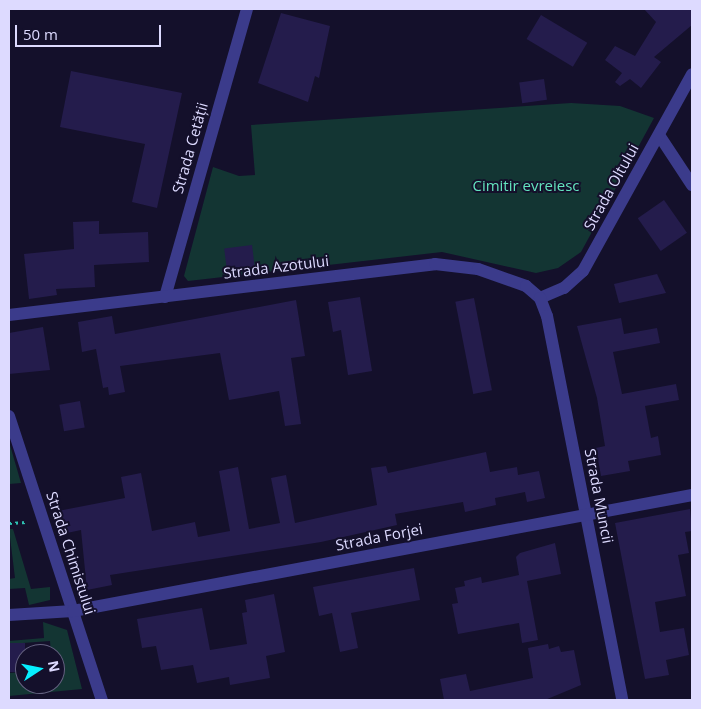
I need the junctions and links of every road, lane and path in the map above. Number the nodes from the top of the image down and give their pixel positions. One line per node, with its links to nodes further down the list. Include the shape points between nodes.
1 (247, 9): 5 (street, Strada Cetății)
2 (692, 74): 3 (street, Strada Oltului)
3 (659, 135): 4 (street); 6 (street, Strada Oltului, via 583,271 564,288)
4 (692, 185)
5 (165, 297): 6 (street, Strada Azotului, via 449,264 493,273 526,286); 7 (street, Strada Azotului)
6 (540, 298): 10 (street, Strada Muncii)
7 (9, 315)
8 (9, 416): 11 (street, Strada Chimistului)
9 (692, 495): 10 (street, Strada Forjei)
10 (586, 514): 11 (street, Strada Forjei); 14 (street, Strada Muncii)
11 (73, 611): 12 (street, Strada Forjei); 13 (street, Strada Chimistului)
12 (9, 615)
13 (102, 700)
14 (622, 700)

